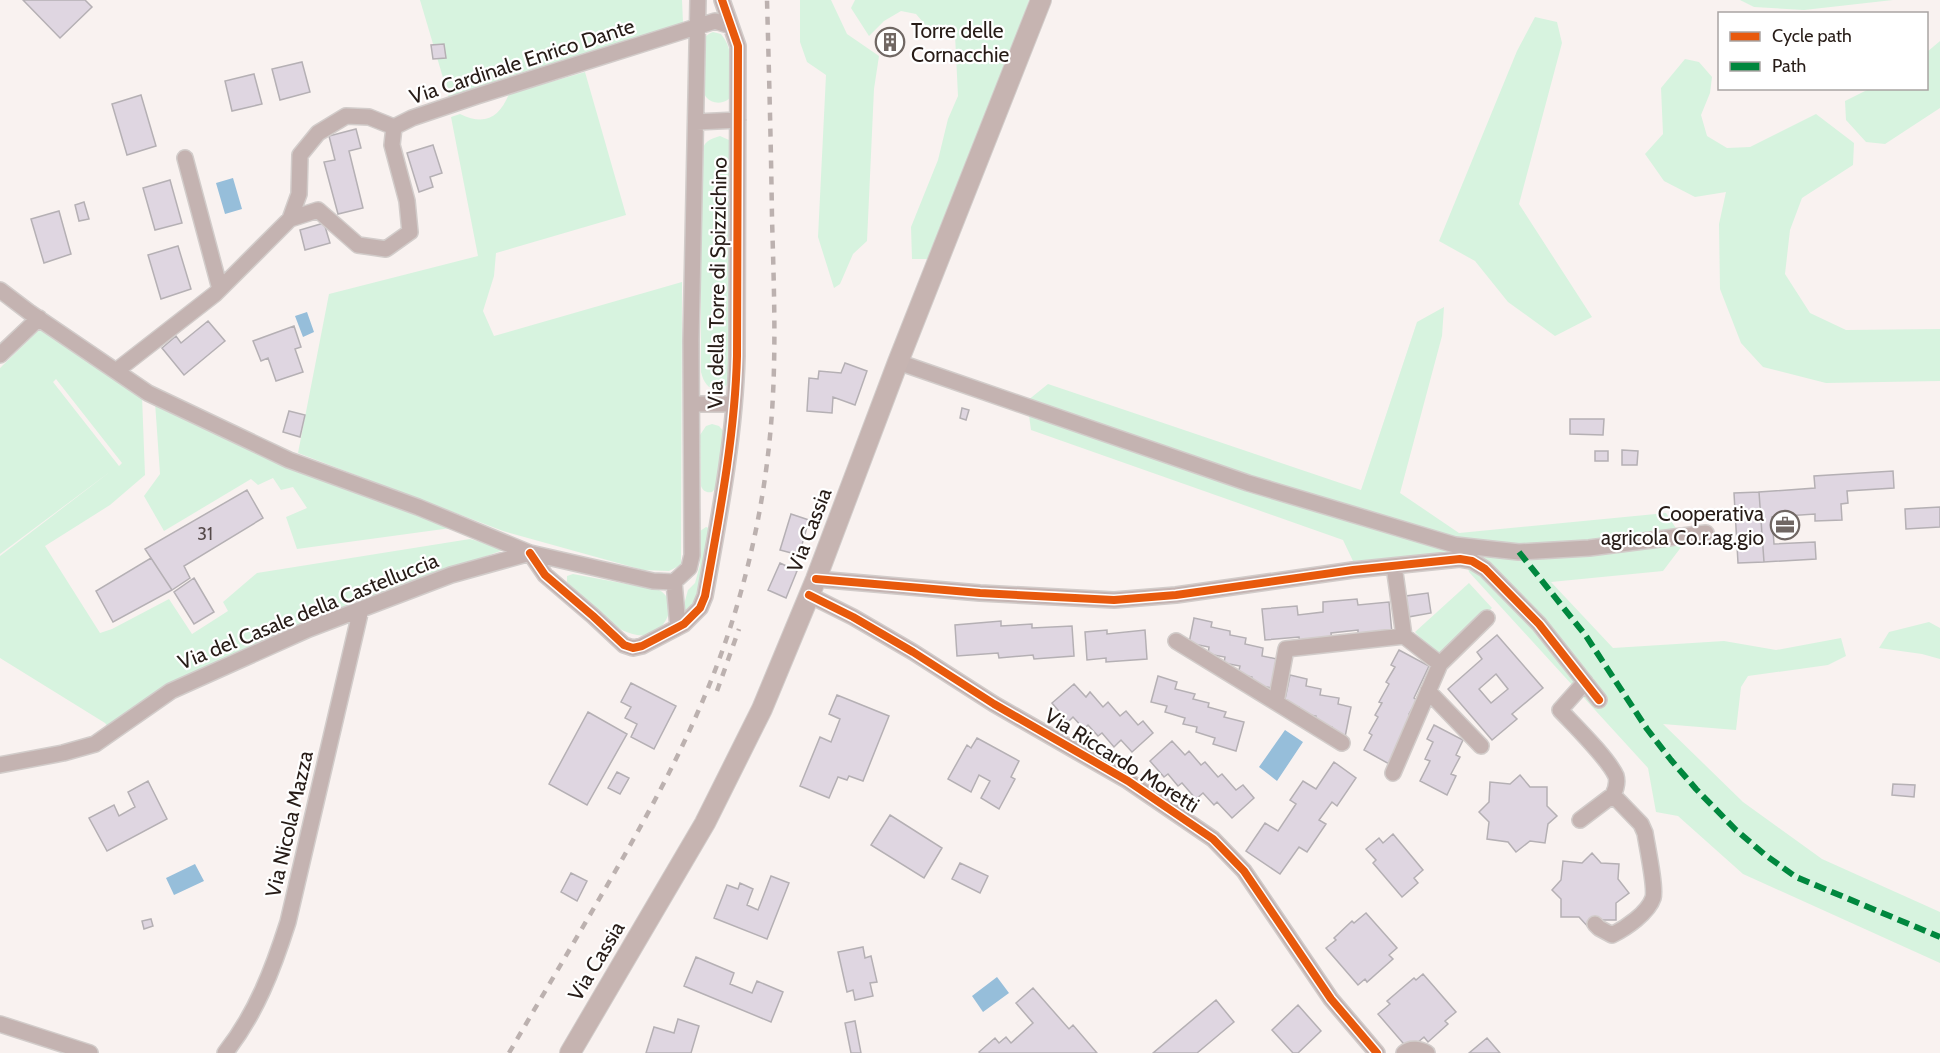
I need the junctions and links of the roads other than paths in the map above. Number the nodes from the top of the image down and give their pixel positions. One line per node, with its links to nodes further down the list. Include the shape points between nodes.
1 (698, 0): 5 (street, Via della Torre di Spizzichino)
2 (722, 0): 4 (street, Via della Torre di Spizzichino)
3 (1041, 0): 15 (main road, Via Cassia)
4 (731, 26): 5 (street, Via Cardinale Enrico Dante, via 715,21); 6 (street, Via della Torre di Spizzichino, via 738,46)
5 (699, 27): 7 (street, Via della Torre di Spizzichino); 8 (street, Via Cardinale Enrico Dante, via 477,96)
6 (738, 120): 7 (street); 18 (street, Via della Torre di Spizzichino)
7 (696, 122): 17 (street, Via della Torre di Spizzichino)
8 (394, 127): 10 (street, via 369,117 346,116 318,132 300,154 299,194); 10 (street, via 392,145 407,201 410,232 386,249 358,245 318,210)
9 (185, 158): 11 (street)
10 (290, 219): 11 (street)
11 (220, 289): 16 (street)
12 (0, 290): 13 (street)
13 (39, 318): 14 (street); 16 (street)
14 (0, 355)
15 (898, 362): 21 (street, via 1248,483 1455,545 1519,552); 25 (main road, Via Cassia)
16 (116, 371): 22 (street, via 148,393 289,460)
17 (692, 404): 18 (street); 19 (street, Via della Torre di Spizzichino)
18 (734, 404): 20 (street, Via della Torre di Spizzichino)
19 (693, 499): 20 (street); 24 (street, Via della Torre di Spizzichino, via 692,555 689,568)
20 (720, 505): 28 (street, Via della Torre di Spizzichino, via 705,596 700,608)
21 (1706, 534)
22 (530, 553): 24 (street, via 653,581); 26 (street, Via del Casale della Castelluccia, via 451,575); 28 (street, via 545,575 624,645 642,646)
23 (1394, 566): 25 (street, via 1114,600); 29 (street); 32 (street, via 1472,561 1485,569 1539,624)
24 (674, 582): 28 (street)
25 (812, 587): 46 (main road, Via Cassia, via 758,718 705,823); 47 (street, Via Riccardo Moretti, via 853,617 994,704 1128,781 1213,839 1244,871 1331,999)
26 (361, 609): 38 (street, Via del Casale della Castelluccia, via 171,691 95,744); 44 (street, Via Nicola Mazza, via 288,922 258,1004)
27 (1487, 618): 31 (street)
28 (678, 627)
29 (1404, 636): 31 (street); 35 (street, via 1286,649)
30 (1176, 641): 35 (street)
31 (1440, 664): 33 (street)
32 (1585, 682): 34 (street); 40 (street, via 1560,710 1616,778)
33 (1428, 691): 37 (street); 39 (street)
34 (1599, 700)
35 (1276, 702): 36 (street)
36 (1342, 743)
37 (1481, 747)
38 (0, 765)
39 (1393, 773)
40 (1613, 795): 41 (street); 42 (street, via 1645,833 1654,896 1648,907 1612,935)
41 (1580, 820)
42 (1595, 924)
43 (0, 1024): 45 (street)
44 (230, 1047)
45 (90, 1053)
46 (570, 1053)
47 (1377, 1053)
48 (1404, 1053): 49 (street, via 1417,1049)
49 (1427, 1053)

